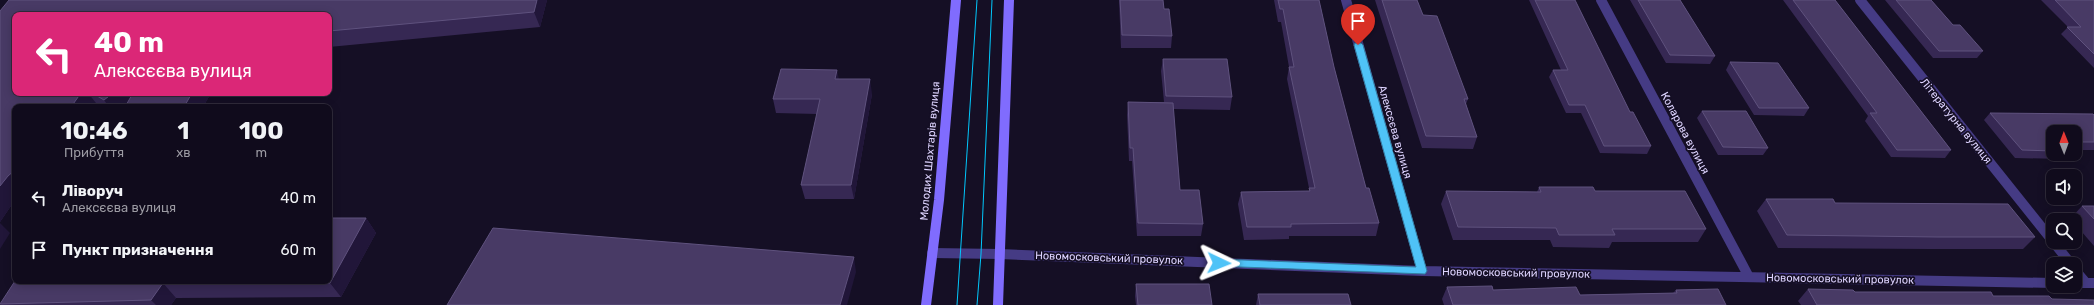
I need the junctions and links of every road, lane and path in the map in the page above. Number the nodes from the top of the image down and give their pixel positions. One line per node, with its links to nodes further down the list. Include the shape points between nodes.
1 (956, 0): 6 (main road, Молодих Шахтарів вулиця)
2 (1009, 0): 7 (main road)
3 (1346, 0): 9 (street, Алексєєва вулиця)
4 (1601, 0): 10 (street, Коларова вулиця)
5 (1860, 0): 8 (street, Літературна вулиця)
6 (932, 253): 7 (street, Новомосковський провулок); 12 (main road, Молодих Шахтарів вулиця)
7 (1000, 254): 9 (street, Новомосковський провулок); 13 (main road)
8 (2065, 257)
9 (1422, 271): 10 (street, Новомосковський провулок)
10 (1749, 277): 11 (street, Новомосковський провулок)
11 (2046, 282)
12 (926, 305)
13 (998, 305)

